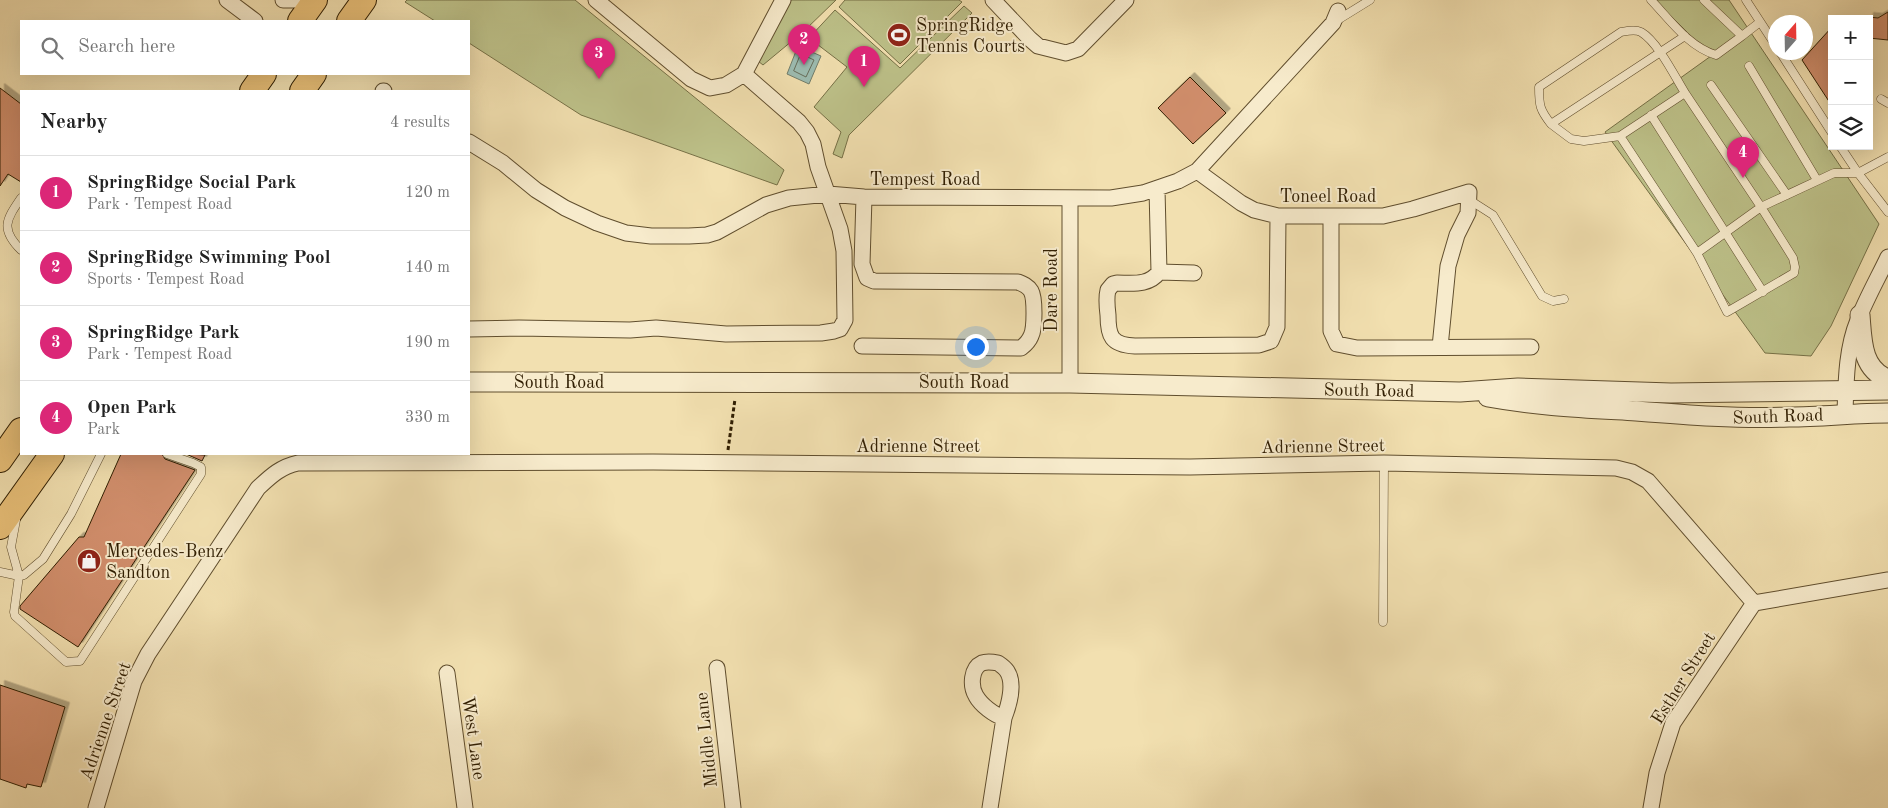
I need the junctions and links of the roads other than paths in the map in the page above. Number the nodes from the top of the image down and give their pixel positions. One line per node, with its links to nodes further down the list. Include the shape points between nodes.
1 (227, 0): 15 (street)
2 (283, 0): 3 (street)
3 (301, 0)
4 (315, 0): 16 (main road)
5 (364, 0): 17 (main road)
6 (596, 0): 25 (street, via 701,85 717,88)
7 (782, 0): 25 (street)
8 (993, 0): 9 (street, via 1038,46 1066,53 1078,49)
9 (1126, 0)
10 (1370, 0): 14 (lane)
11 (1651, 0): 20 (lane)
12 (1704, 0): 21 (lane)
13 (1746, 0): 18 (lane)
14 (1336, 17): 39 (street, Tempest Road)
15 (254, 20)
16 (301, 20)
17 (350, 20)
18 (1760, 22): 19 (lane); 21 (lane)
19 (1768, 34)
20 (1685, 36): 21 (lane, via 1703,51 1716,55); 22 (lane)
21 (1742, 36)
22 (1661, 52): 31 (lane); 33 (lane); 33 (lane, via 1640,31 1621,32 1539,87 1541,111)
23 (1785, 60): 34 (lane)
24 (1749, 66): 41 (lane)
25 (744, 74): 43 (street, via 800,122 813,144)
26 (263, 75): 29 (main road)
27 (313, 75): 30 (main road)
28 (1711, 85): 44 (lane)
29 (253, 90)
30 (303, 90)
31 (1685, 94): 32 (lane); 49 (lane)
32 (1650, 115): 35 (lane); 53 (lane)
33 (1551, 124): 35 (lane, via 1572,139 1584,141)
34 (1828, 127)
35 (1620, 136): 55 (lane)
36 (470, 143): 43 (street, Tempest Road, via 565,208 597,223 637,235 707,235 766,205 789,198)
37 (1843, 150): 40 (lane)
38 (1888, 157): 40 (lane)
39 (1197, 171): 42 (street, Tempest Road); 51 (street, Toneel Road, via 1241,203)
40 (1858, 173): 41 (lane, via 1834,173); 50 (lane)
41 (1817, 180): 44 (lane)
42 (1157, 189): 47 (street, Tempest Road, via 1111,198); 57 (street)
43 (828, 194): 46 (street, Tempest Road); 62 (street, via 844,251 845,320 843,326 834,331 726,334 673,328)
44 (1787, 195): 49 (lane)
45 (1468, 196): 52 (street, Toneel Road, via 1383,216); 60 (lane, via 1493,215 1542,296 1553,301); 64 (street, via 1468,213 1457,235 1448,266)
46 (864, 197): 47 (street, Tempest Road); 63 (street, via 862,264 867,278 874,281 1018,282 1032,292 1033,312 1032,336 1021,348)
47 (1070, 198): 68 (street, Dare Road)
48 (20, 199): 54 (lane, via 6,219 6,231)
49 (1761, 207): 53 (lane); 59 (lane, via 1793,258 1795,267 1794,273)
50 (1888, 212)
51 (1278, 216): 52 (street, Toneel Road); 57 (street, via 1277,328 1265,345 1121,345 1108,334 1108,290 1117,283 1146,282)
52 (1331, 216): 64 (street, via 1331,331 1335,341 1357,348)
53 (1725, 232): 55 (lane); 59 (lane)
54 (20, 249)
55 (1697, 252): 59 (lane, via 1727,312)
56 (1888, 257): 61 (street)
57 (1159, 272): 58 (street)
58 (1194, 273)
59 (1763, 292)
60 (1564, 299)
61 (1860, 315): 66 (street, via 1866,358 1872,368); 70 (street, via 1848,363)
62 (470, 329)
63 (862, 346)
64 (1440, 347): 65 (street)
65 (1531, 347)
66 (1888, 379)
67 (470, 382): 68 (street, South Road)
68 (1070, 382): 71 (street, South Road)
69 (1888, 390): 70 (street, South Road)
70 (1846, 391): 71 (street, South Road, via 1671,393 1518,388); 72 (street)
71 (1460, 392): 72 (street, South Road, via 1514,402 1728,418)
72 (1845, 413): 73 (street, South Road)
73 (1888, 413)
74 (20, 431): 78 (main road)
75 (51, 455): 80 (main road)
76 (101, 455): 83 (lane, via 72,514 43,559 29,572)
77 (170, 455): 83 (lane, via 201,467 201,474 80,661 66,662 15,616)
78 (0, 460)
79 (1384, 464): 85 (street, Adrienne Street, via 1616,468 1632,472 1648,482); 86 (lane); 90 (street, Adrienne Street, via 1190,467 653,462 298,463 286,466 258,488 140,668)
80 (21, 498): 81 (main road); 83 (lane, via 11,547)
81 (0, 527)
82 (0, 572): 83 (lane)
83 (19, 576)
84 (1888, 580): 85 (street)
85 (1754, 603): 94 (street, Esther Street, via 1673,723 1657,773)
86 (1383, 622)
87 (717, 668): 92 (street, Middle Lane)
88 (447, 673): 91 (street, West Lane)
89 (1004, 718): 93 (street)
90 (96, 808)
91 (465, 808)
92 (733, 808)
93 (990, 808)
94 (1651, 808)

